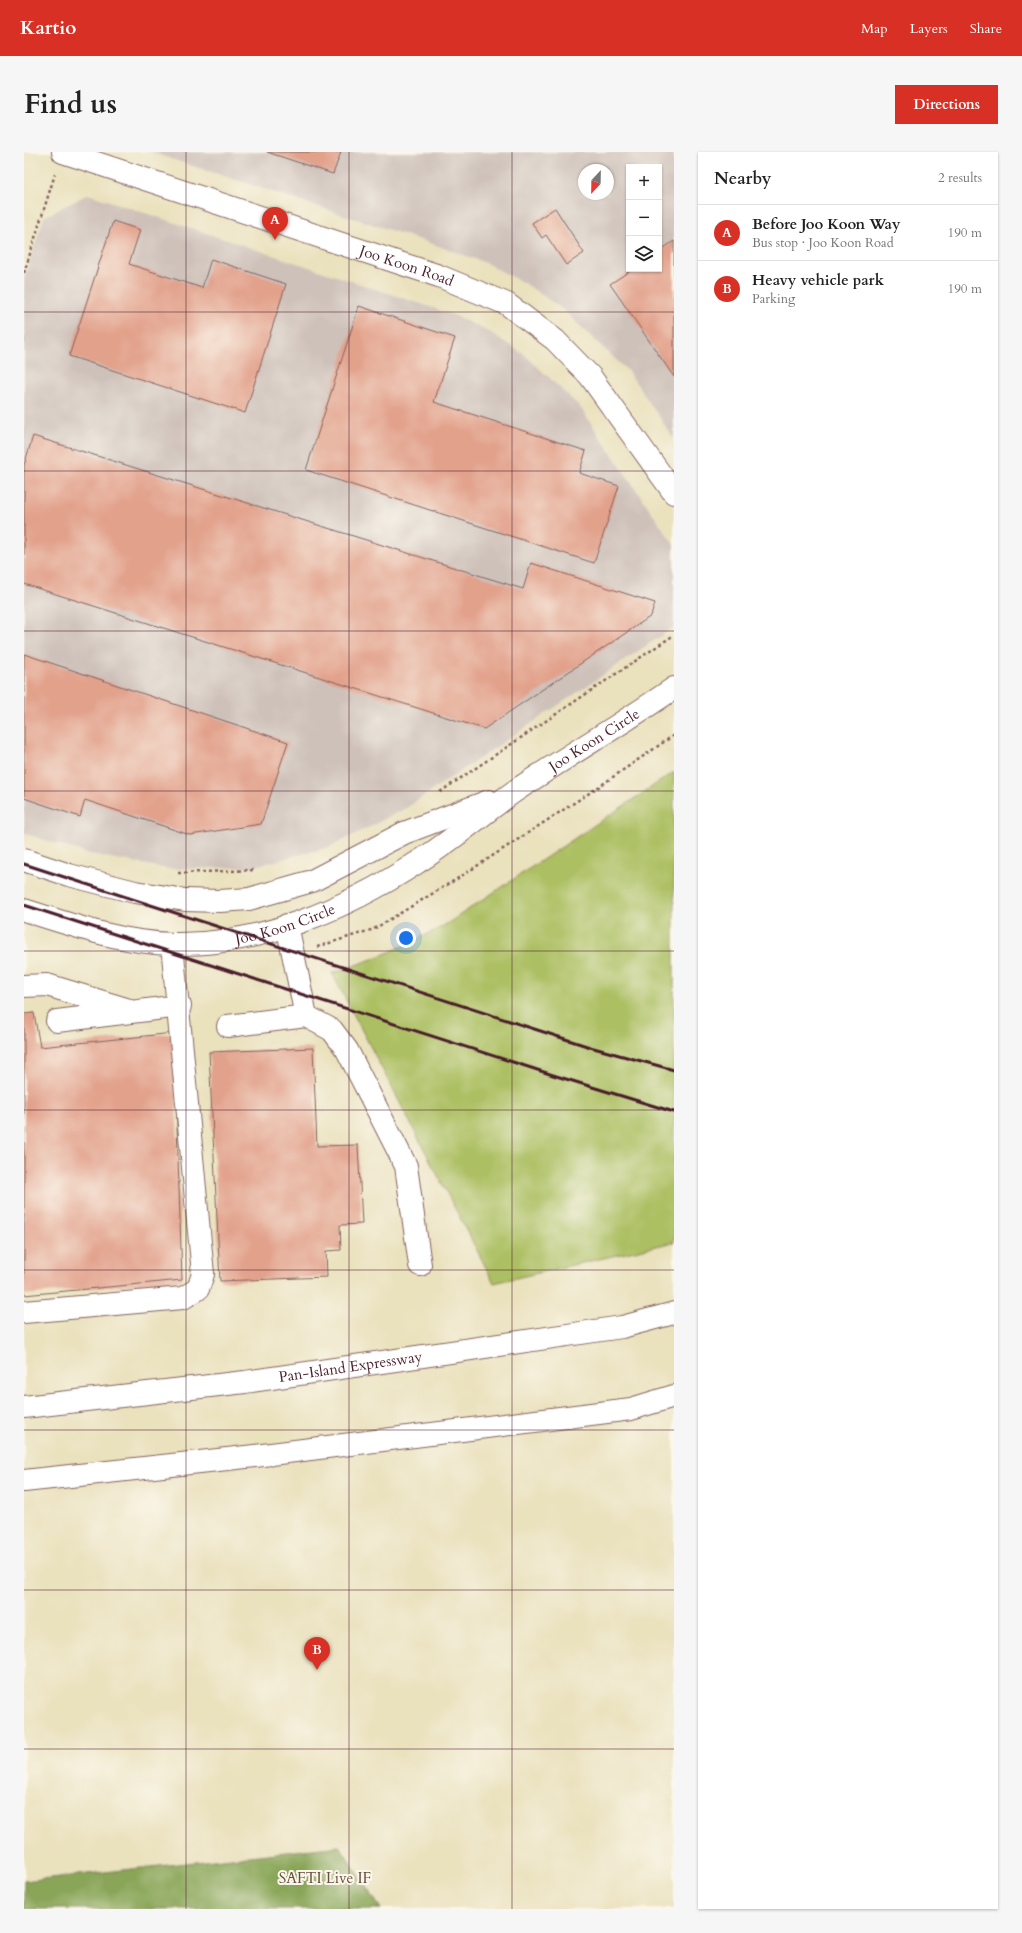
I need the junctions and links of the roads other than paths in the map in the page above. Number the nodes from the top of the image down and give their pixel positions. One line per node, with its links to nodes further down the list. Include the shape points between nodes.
1 (63, 152): 2 (main road, Joo Koon Road, via 439,276 507,304 555,340 590,376)
2 (674, 493)
3 (674, 688): 4 (main road, Joo Koon Circle)
4 (515, 792): 5 (main road, Joo Koon Circle, via 404,833 312,881 249,899 185,900 135,892); 7 (main road, Joo Koon Circle, via 418,862 319,915)
5 (24, 860)
6 (24, 910): 8 (main road, Joo Koon Circle, via 104,934)
7 (287, 925): 8 (main road, Joo Koon Circle, via 237,938); 12 (main road)
8 (172, 944): 10 (main road)
9 (24, 986): 11 (main road, via 47,985)
10 (180, 1006): 11 (main road); 16 (main road, via 203,1274 198,1289 183,1298)
11 (133, 1012): 13 (main road)
12 (306, 1016): 14 (main road); 15 (main road, via 332,1030 347,1050 406,1166)
13 (57, 1021)
14 (228, 1026)
15 (420, 1266)
16 (24, 1312)
17 (674, 1312): 19 (main road, Pan-Island Expressway, via 614,1328 245,1382)
18 (674, 1396): 20 (main road, via 631,1409 263,1455)
19 (24, 1407)
20 (24, 1481)

